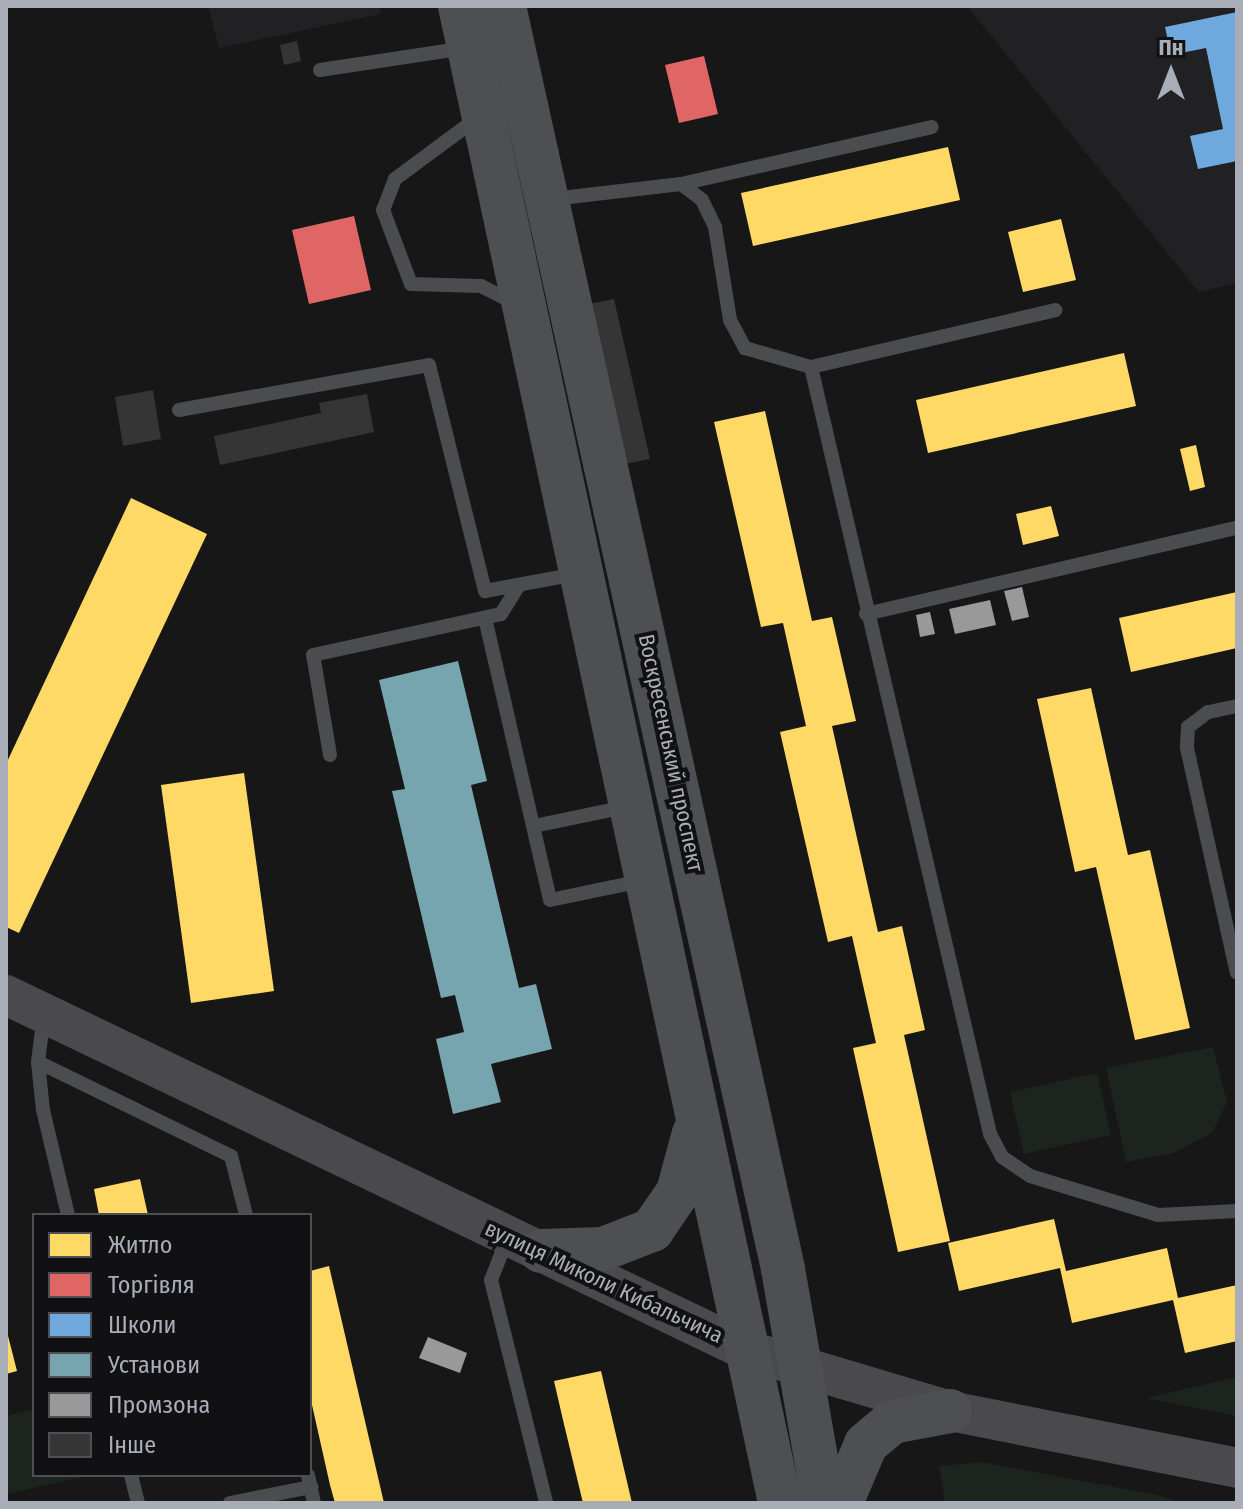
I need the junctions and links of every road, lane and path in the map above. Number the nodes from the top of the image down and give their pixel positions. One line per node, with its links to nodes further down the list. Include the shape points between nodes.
1 (504, 6): 7 (main road, Воскресенський проспект)
2 (464, 27): 3 (lane); 4 (main road)
3 (320, 70)
4 (481, 99): 8 (main road); 8 (lane, via 466,130 395,179 383,210 411,284 481,286 501,291)
5 (932, 127): 6 (lane)
6 (681, 184): 7 (lane); 10 (lane, via 702,200 715,227 730,320 745,348)
7 (550, 199): 32 (main road, Воскресенський проспект, via 783,1269)
8 (522, 310): 13 (main road)
9 (1055, 310): 10 (lane)
10 (811, 367): 15 (lane)
11 (179, 410): 14 (lane, via 429,365 483,587 490,593)
12 (1237, 528): 15 (lane)
13 (577, 574): 14 (lane); 19 (main road)
14 (518, 587): 16 (lane, via 509,610)
15 (866, 614): 27 (lane, via 990,1134 1002,1157 1030,1176 1158,1215)
16 (485, 618): 18 (lane, via 313,655); 20 (lane)
17 (1237, 706): 22 (lane, via 1208,712 1188,727 1187,748)
18 (330, 755)
19 (626, 807): 20 (lane); 21 (main road)
20 (534, 826): 21 (lane, via 550,900)
21 (642, 881): 26 (main road)
22 (1237, 973)
23 (6, 995): 24 (street, вулиця Миколи Кибальчича)
24 (44, 1015): 25 (lane); 30 (street, вулиця Миколи Кибальчича)
25 (38, 1062): 28 (lane); 29 (lane, via 231,1156)
26 (695, 1131): 30 (main road, via 678,1192 652,1230 603,1249); 31 (main road)
27 (1237, 1211)
28 (68, 1213)
29 (245, 1213)
30 (525, 1244): 31 (street, вулиця Миколи Кибальчича); 40 (lane, via 491,1280)
31 (746, 1350): 32 (street, вулиця Миколи Кибальчича); 41 (main road)
32 (798, 1366): 33 (street, вулиця Миколи Кибальчича); 42 (main road, Воскресенський проспект)
33 (950, 1411): 34 (street, вулиця Миколи Кибальчича); 43 (main road, via 892,1422 866,1444)
34 (1237, 1468)
35 (132, 1477): 37 (lane)
36 (309, 1481): 38 (lane); 39 (lane)
37 (138, 1503)
38 (230, 1503)
39 (314, 1503)
40 (546, 1503)
41 (780, 1503)
42 (824, 1503)
43 (841, 1503)

